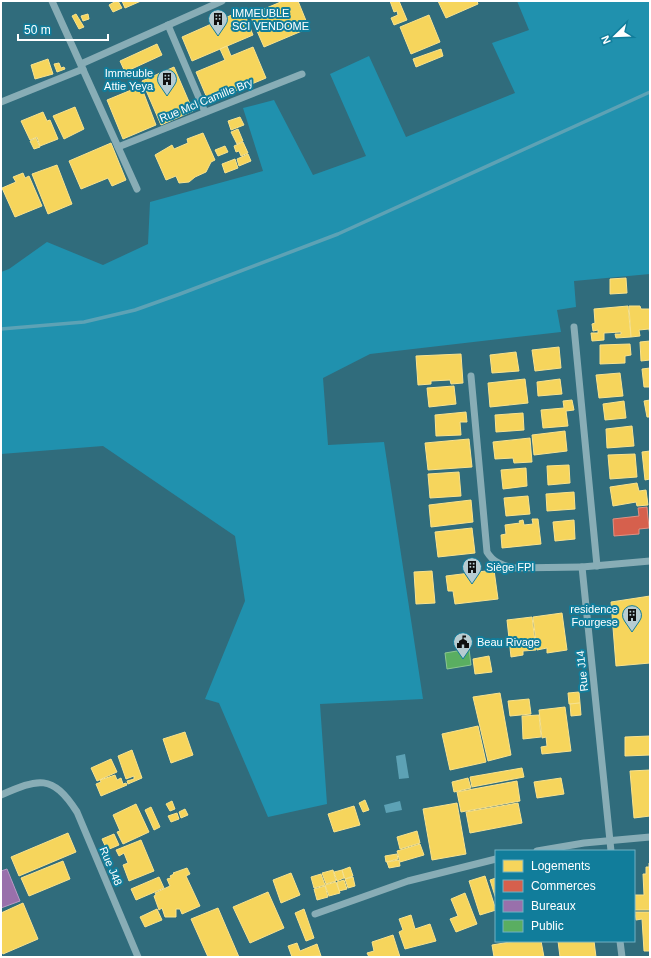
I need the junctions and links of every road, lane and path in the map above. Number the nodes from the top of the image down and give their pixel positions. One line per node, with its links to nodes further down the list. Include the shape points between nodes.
1 (52, 1): 4 (street)
2 (222, 1): 3 (street)
3 (168, 25): 4 (street); 7 (street)
4 (82, 66): 6 (street); 8 (street)
5 (302, 74): 7 (street, Rue Mcl Camille Bry)
6 (1, 102)
7 (205, 112): 8 (street, Rue Mcl Camille Bry)
8 (118, 147): 9 (street)
9 (137, 189)
10 (574, 327): 13 (street)
11 (471, 376): 14 (street, via 487,552 502,566 513,568)
12 (650, 561): 13 (street)
13 (597, 566): 14 (street)
14 (582, 567): 17 (street, Rue J14)
15 (1, 795): 23 (street, Rue J48, via 36,782 44,782 69,800 77,812)
16 (650, 837): 17 (street)
17 (610, 840): 18 (street); 19 (street, Rue J14)
18 (544, 850)
19 (611, 850)
20 (495, 859): 21 (street, via 408,881)
21 (315, 914)
22 (620, 942): 24 (street)
23 (138, 957)
24 (622, 957)

